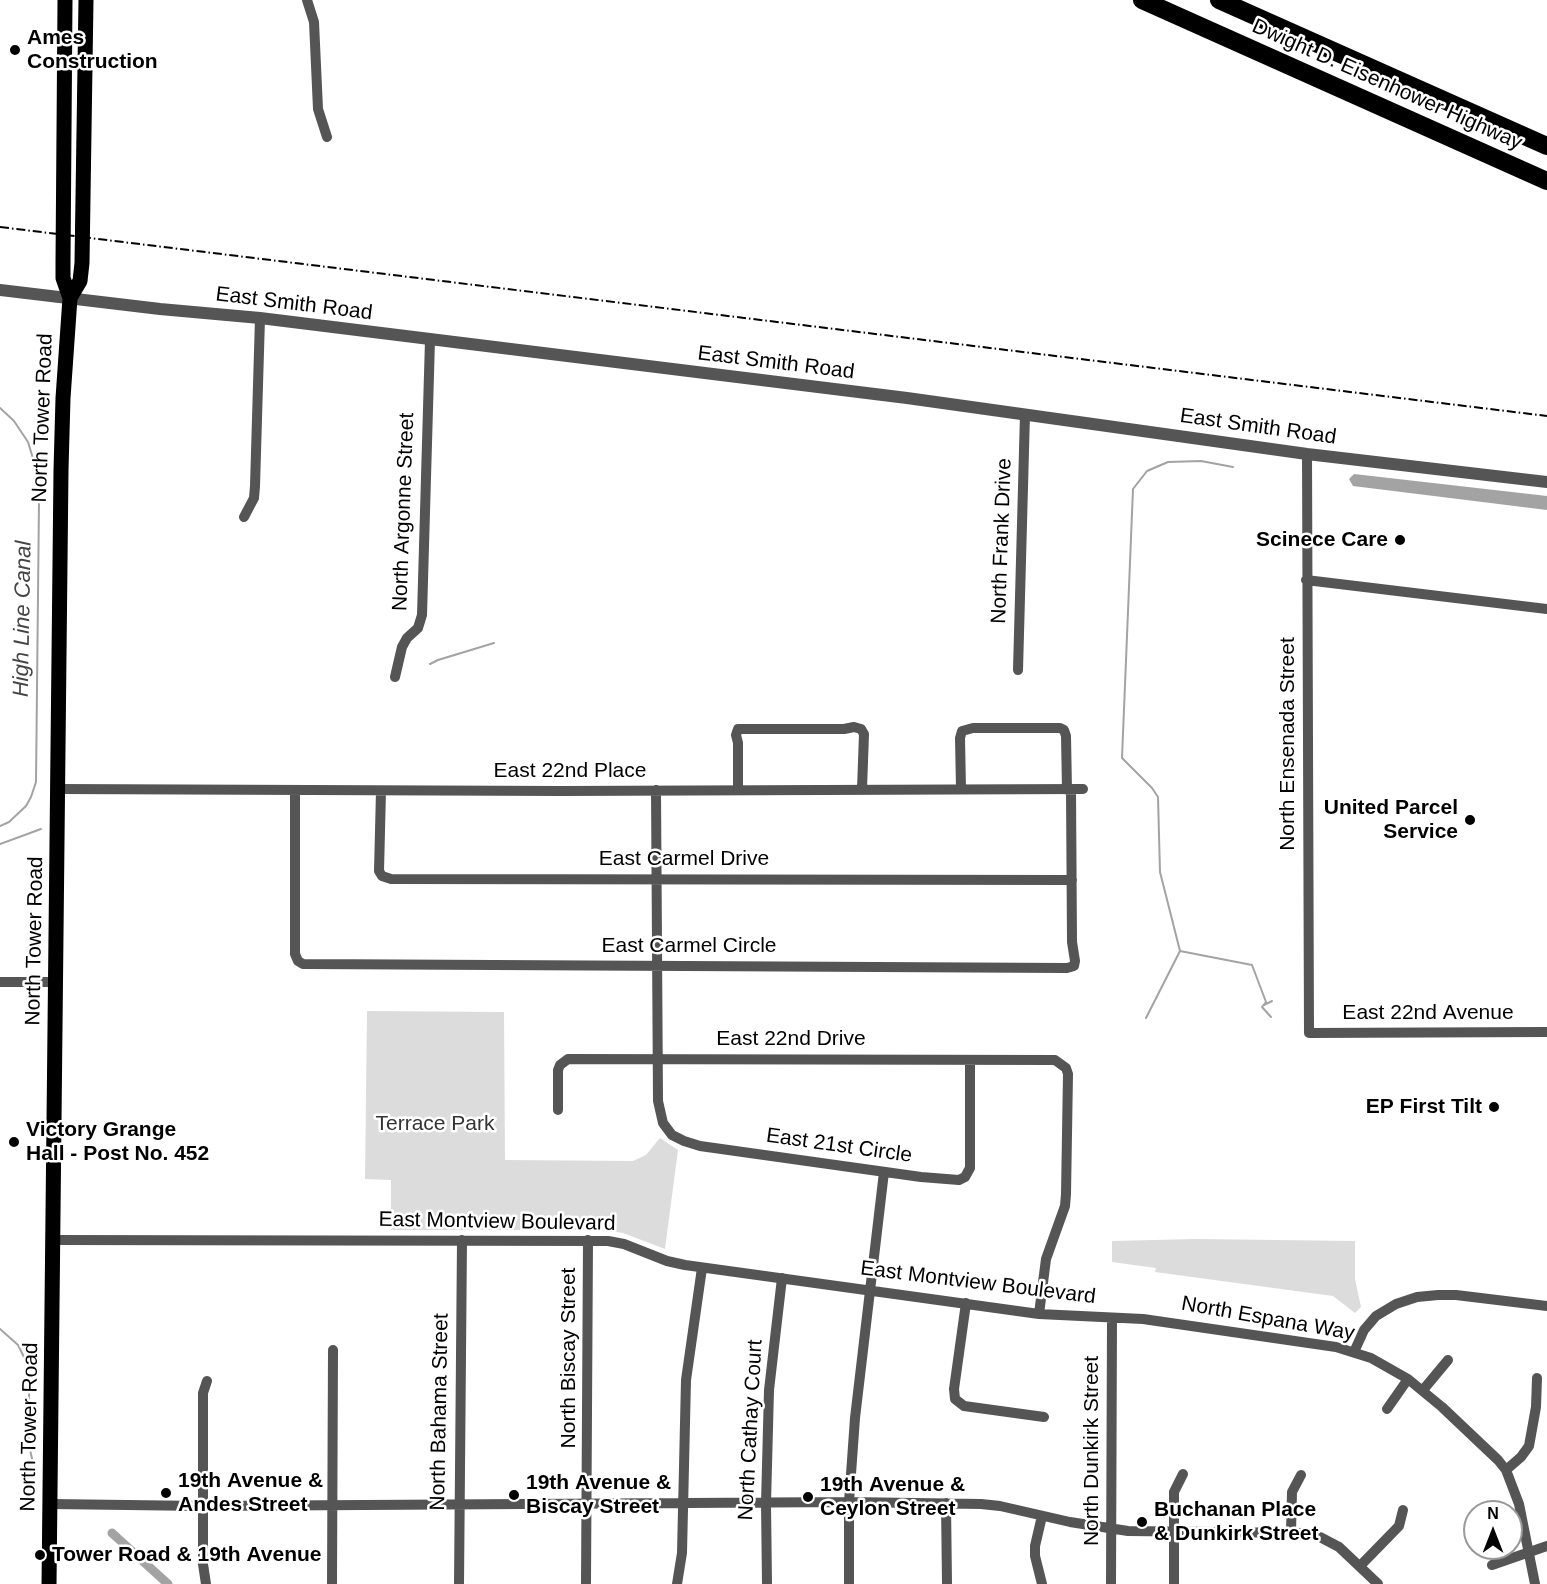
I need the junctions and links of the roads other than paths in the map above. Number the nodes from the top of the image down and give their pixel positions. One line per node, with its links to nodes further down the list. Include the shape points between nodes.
1 (65, 0): 10 (main road, North Tower Road, via 63,278)
2 (86, 0): 10 (main road, North Tower Road, via 82,264 80,281)
3 (307, 0): 6 (street, via 314,22 318,109)
4 (1142, 0): 8 (highway, Dwight D. Eisenhower Highway)
5 (1219, 0): 7 (highway, Dwight D. Eisenhower Highway)
6 (327, 137)
7 (1547, 146)
8 (1547, 181)
9 (0, 290): 10 (street, East Smith Road)
10 (70, 298): 11 (street, East Smith Road); 21 (main road, North Tower Road, via 61,461)
11 (260, 318): 12 (street, East Smith Road); 16 (street, via 255,486 254,498)
12 (429, 340): 13 (street, East Smith Road); 20 (street, North Argonne Street, via 422,615 418,628 402,647)
13 (1025, 414): 14 (street, East Smith Road); 19 (street, North Frank Drive)
14 (1307, 454): 15 (street, East Smith Road); 17 (street, North Ensenada Street)
15 (1547, 482)
16 (244, 517)
17 (1306, 580): 18 (street); 36 (street, North Ensenada Street)
18 (1547, 609)
19 (1018, 670)
20 (394, 677)
21 (58, 789): 28 (street, East 22nd Place); 34 (main road, North Tower Road)
22 (738, 789): 23 (street, East 22nd Place); 23 (street, via 738,729 854,727 864,734); 26 (street, East 22nd Place)
23 (862, 789): 24 (street, East 22nd Place)
24 (962, 789): 27 (street, East 22nd Place); 27 (street, East Carmel Circle, via 960,738 966,728 1060,728 1066,736)
25 (1083, 789): 27 (street, East 22nd Place)
26 (656, 790): 29 (street, East 22nd Place); 30 (street, East 21st Circle)
27 (1069, 790): 31 (street, East Carmel Circle)
28 (295, 791): 29 (street, East 22nd Place); 32 (street, East Carmel Circle, via 295,954 303,964)
29 (381, 791): 30 (street, East Carmel Drive, via 379,871 391,879)
30 (656, 879): 31 (street, East Carmel Drive); 32 (street, East 21st Circle)
31 (1072, 880): 32 (street, East Carmel Circle, via 1075,961 1074,966 1067,968)
32 (657, 966): 37 (street, East 21st Circle)
33 (0, 982): 34 (street)
34 (55, 982): 41 (main road, North Tower Road)
35 (1547, 1032): 36 (street, East 22nd Avenue)
36 (1310, 1033)
37 (658, 1058): 38 (street, East 22nd Drive); 39 (street, East 22nd Drive, via 564,1061 558,1070); 40 (street, East 21st Circle, via 660,1114 677,1139 700,1146)
38 (970, 1060): 40 (street, East 21st Circle, via 970,1158 965,1177 956,1180); 49 (street, East 22nd Drive, via 1055,1060 1066,1068 1065,1206 1046,1258)
39 (558, 1110)
40 (884, 1172): 46 (street)
41 (53, 1240): 42 (street, East Montview Boulevard); 67 (main road, North Tower Road)
42 (462, 1240): 43 (street, East Montview Boulevard); 64 (street, North Bahama Street)
43 (588, 1240): 44 (street, East Montview Boulevard, via 624,1244 667,1261); 68 (street, North Biscay Street)
44 (702, 1268): 45 (street, East Montview Boulevard); 69 (street, via 686,1380)
45 (782, 1278): 46 (street, East Montview Boulevard); 65 (street, North Cathay Court, via 769,1390)
46 (870, 1290): 47 (street, East Montview Boulevard); 63 (street)
47 (966, 1303): 49 (street, East Montview Boulevard); 59 (street, via 955,1399 964,1406)
48 (1547, 1306): 52 (street, via 1456,1295 1417,1297 1376,1316)
49 (1039, 1314): 50 (street, East Montview Boulevard)
50 (1112, 1318): 52 (street, North Espana Way, via 1231,1331); 74 (street, North Dunkirk Street)
51 (333, 1350): 70 (street)
52 (1354, 1352): 55 (street, North Espana Way)
53 (1448, 1360): 57 (street)
54 (1538, 1378): 60 (street, via 1529,1446)
55 (1408, 1379): 57 (street, North Espana Way); 58 (street)
56 (207, 1381): 71 (street, via 203,1393)
57 (1423, 1390): 60 (street, North Espana Way)
58 (1387, 1408)
59 (1044, 1417)
60 (1506, 1470): 78 (street, North Espana Way, via 1519,1504)
61 (1183, 1474): 75 (street, via 1174,1492)
62 (1301, 1476): 76 (street, via 1292,1492)
63 (849, 1502): 65 (street); 66 (street); 88 (street)
64 (459, 1503): 68 (street); 70 (street); 84 (street, North Bahama Street)
65 (765, 1503): 69 (street); 87 (street, North Cathay Court)
66 (946, 1503): 73 (street, via 1000,1506); 89 (street)
67 (51, 1504): 71 (street); 81 (main road, North Tower Road)
68 (588, 1504): 69 (street); 85 (street, North Biscay Street)
69 (682, 1504): 86 (street, via 682,1553)
70 (331, 1505): 71 (street); 83 (street)
71 (202, 1506): 82 (street)
72 (1403, 1510): 80 (street, via 1399,1526)
73 (1042, 1516): 74 (street); 90 (street, via 1035,1546)
74 (1111, 1529): 75 (street); 91 (street, North Dunkirk Street)
75 (1173, 1531): 76 (street); 92 (street)
76 (1291, 1532): 80 (street, via 1332,1543)
77 (1547, 1546): 78 (street)
78 (1529, 1552): 79 (street); 94 (street, North Espana Way)
79 (1492, 1565)
80 (1360, 1566): 93 (street)
81 (49, 1584)
82 (206, 1584)
83 (332, 1584)
84 (459, 1584)
85 (586, 1584)
86 (677, 1584)
87 (767, 1584)
88 (849, 1584)
89 (947, 1584)
90 (1042, 1584)
91 (1111, 1584)
92 (1174, 1584)
93 (1378, 1584)
94 (1535, 1584)

